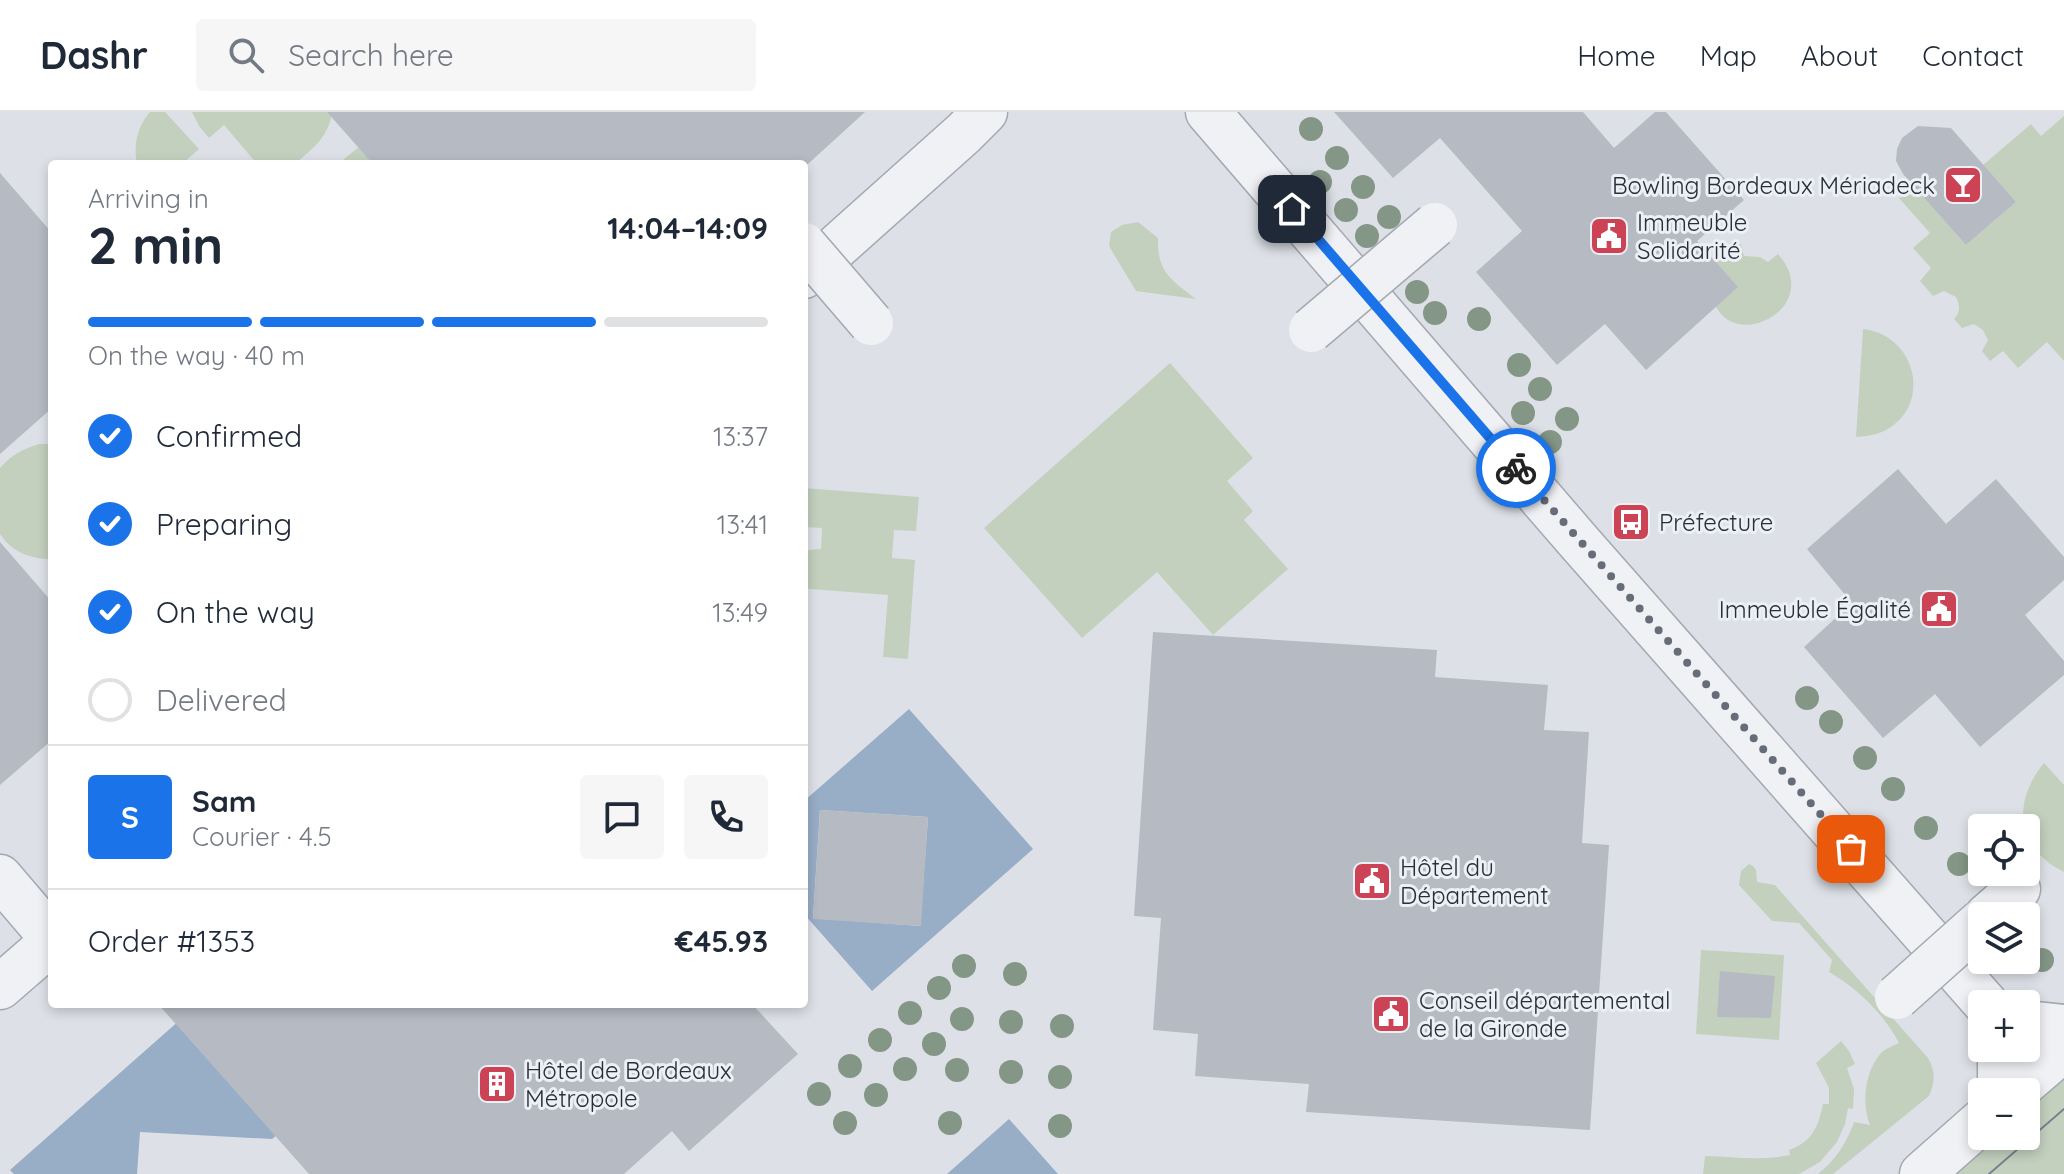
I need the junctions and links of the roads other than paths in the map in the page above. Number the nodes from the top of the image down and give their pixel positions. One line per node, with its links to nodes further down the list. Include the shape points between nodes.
1 (985, 112): 5 (street)
2 (1208, 112): 13 (street)
3 (1435, 225): 7 (street, bridge)
4 (808, 250): 6 (street, bridge)
5 (808, 272)
6 (871, 323)
7 (1311, 330)
8 (0, 877): 10 (street)
9 (1968, 934): 14 (street, bridge)
10 (48, 935)
11 (48, 944): 12 (street)
12 (0, 987)
13 (1974, 990)
14 (1897, 997)
15 (2040, 1024): 16 (street)
16 (2064, 1027)
17 (2064, 1049): 18 (street)
18 (2030, 1078)
19 (1968, 1133): 20 (street)
20 (1922, 1174)

